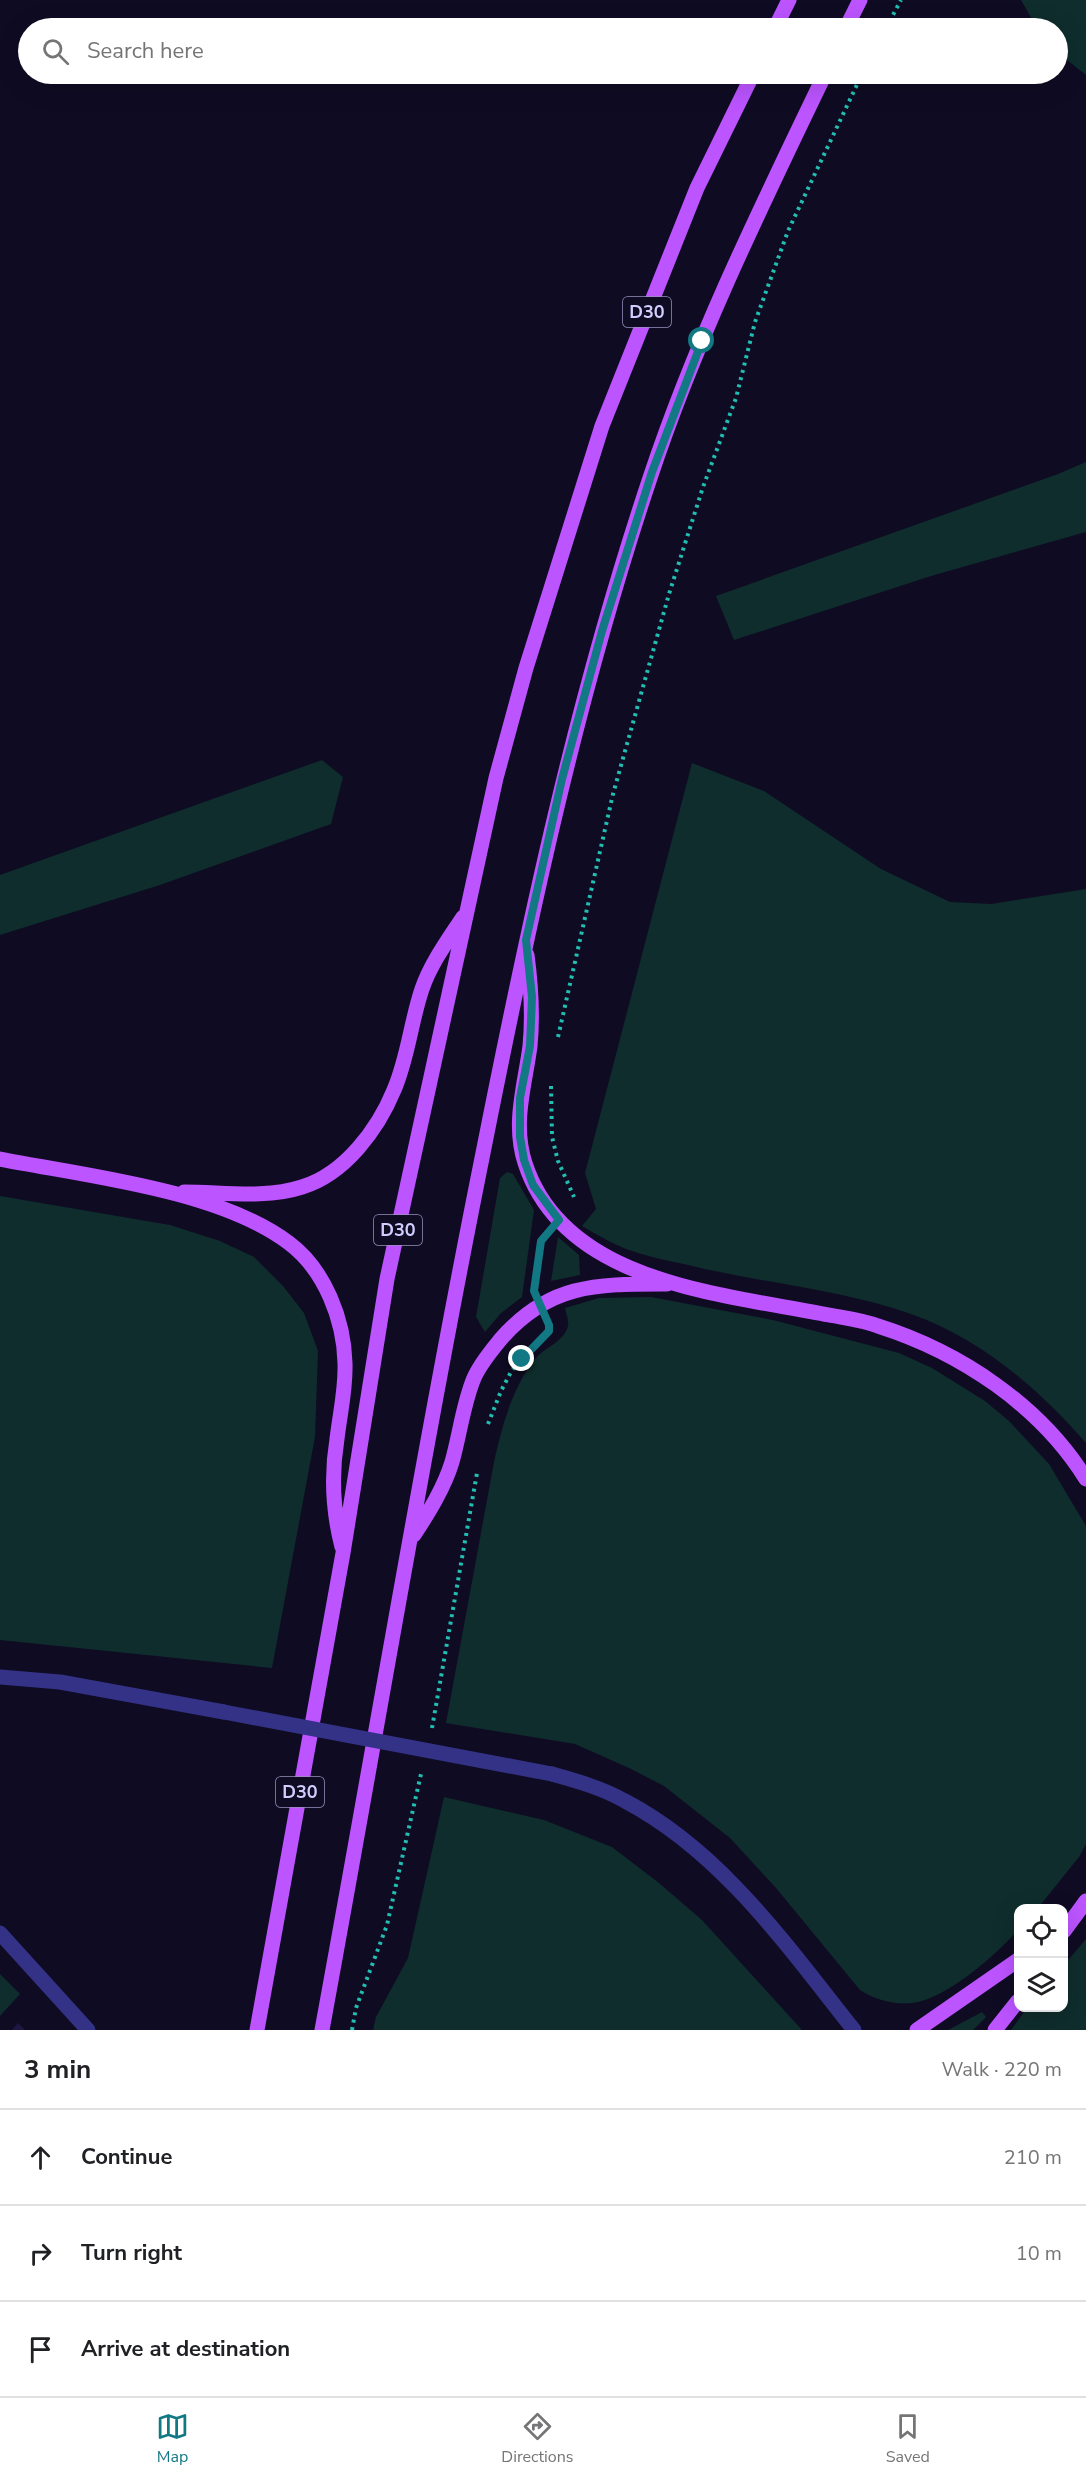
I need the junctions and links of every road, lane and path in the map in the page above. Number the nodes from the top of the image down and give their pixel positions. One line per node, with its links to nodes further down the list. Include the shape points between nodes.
1 (789, 0): 4 (main road)
2 (860, 0): 5 (main road)
3 (901, 0): 6 (path)
4 (780, 18)
5 (851, 18)
6 (891, 18)
7 (748, 84): 10 (main road, D30, via 696,189 602,426 526,668 496,778)
8 (820, 84): 11 (main road, via 702,341 652,472 602,631 562,779)
9 (857, 84): 12 (path, via 788,231 755,322 736,398 703,487 613,795)
10 (468, 909): 15 (main road, via 422,988 394,1090 374,1127 351,1156 330,1174 303,1187 256,1194); 23 (main road, D30, via 387,1279)
11 (526, 940): 16 (main road, via 532,997 530,1046 520,1098 520,1137 533,1185); 22 (main road)
12 (557, 1040)
13 (551, 1082): 16 (path, via 552,1137 575,1200)
14 (0, 1160): 15 (main road)
15 (165, 1191): 23 (main road, via 230,1211 272,1232 291,1245 318,1274 332,1302 345,1349 345,1394 336,1441 334,1492)
16 (559, 1220): 17 (main road, via 603,1256); 18 (path, via 541,1241 534,1291)
17 (676, 1284): 18 (main road, via 586,1287); 21 (main road, via 875,1324 941,1351 980,1373 1024,1409 1046,1429)
18 (541, 1305): 19 (path, via 549,1331 512,1370); 22 (main road, via 514,1325 475,1376 452,1464 436,1501)
19 (488, 1425)
20 (478, 1466): 25 (path)
21 (1086, 1479)
22 (410, 1542): 34 (main road)
23 (343, 1553): 33 (main road, D30)
24 (0, 1677): 36 (street, bridge, via 60,1682 552,1774 591,1785 626,1801 686,1842 719,1871 756,1908)
25 (432, 1729)
26 (424, 1763): 35 (path, via 387,1925 356,2008)
27 (1086, 1901): 28 (main road)
28 (1068, 1926)
29 (0, 1933): 32 (street)
30 (1014, 1963): 37 (main road)
31 (1014, 2006): 38 (main road)
32 (88, 2030)
33 (257, 2030)
34 (322, 2030)
35 (352, 2030)
36 (854, 2030)
37 (917, 2030)
38 (995, 2030)

